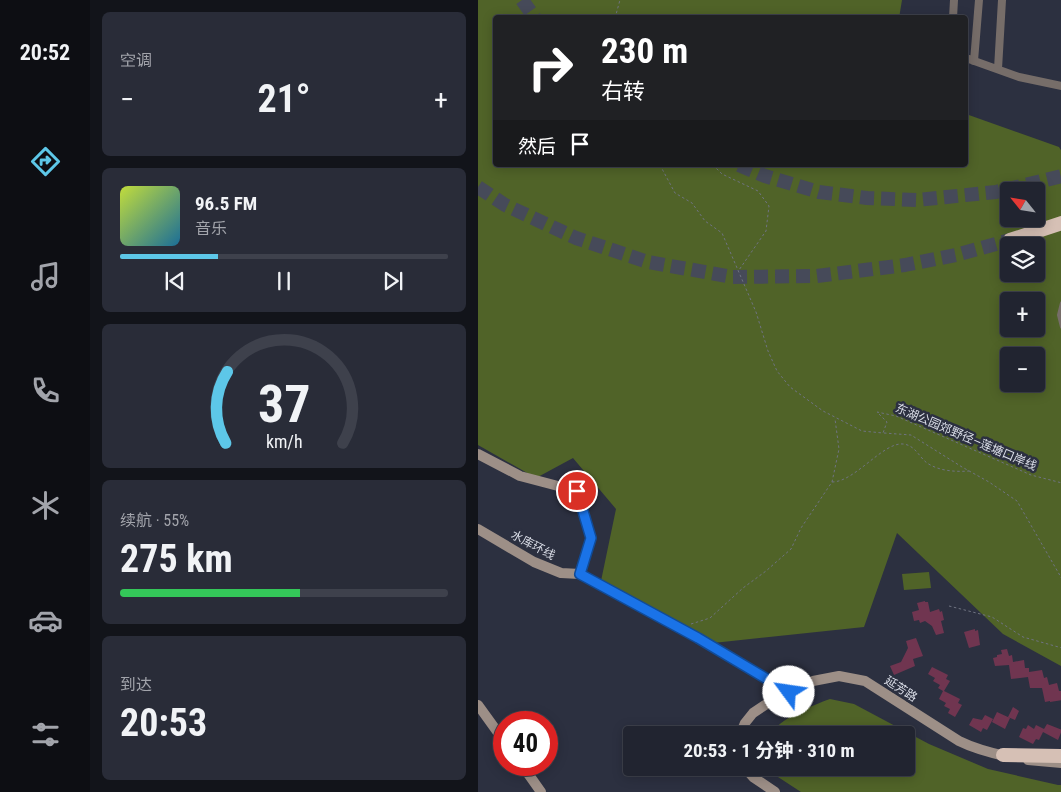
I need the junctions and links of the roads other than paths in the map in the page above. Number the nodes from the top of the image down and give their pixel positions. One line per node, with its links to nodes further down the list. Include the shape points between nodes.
1 (954, 0): 4 (street)
2 (979, 0): 6 (street)
3 (1002, 0): 7 (street)
4 (953, 15)
5 (968, 59): 6 (street)
6 (974, 61): 7 (street)
7 (998, 69): 8 (street, via 1032,81)
8 (1062, 86)
9 (1062, 224): 10 (highway)
10 (1020, 237)
11 (1062, 303): 12 (lane, via 1059,316)
12 (1062, 327)
13 (478, 454): 15 (street, via 520,476 577,491 591,538)
14 (478, 529): 15 (street, 水库环线, via 534,562 561,573)
15 (580, 574): 16 (street, 水库环线)
16 (789, 692): 19 (street, 延芳路, via 765,704); 20 (street, 延芳路, via 825,677 865,681 959,741)
17 (478, 705): 18 (street)
18 (493, 726)
19 (743, 726)
20 (1003, 756): 21 (highway); 22 (street, 延芳路)
21 (1062, 756)
22 (1062, 763)
23 (530, 776): 25 (street)
24 (753, 776): 26 (street)
25 (541, 792)
26 (775, 792)

